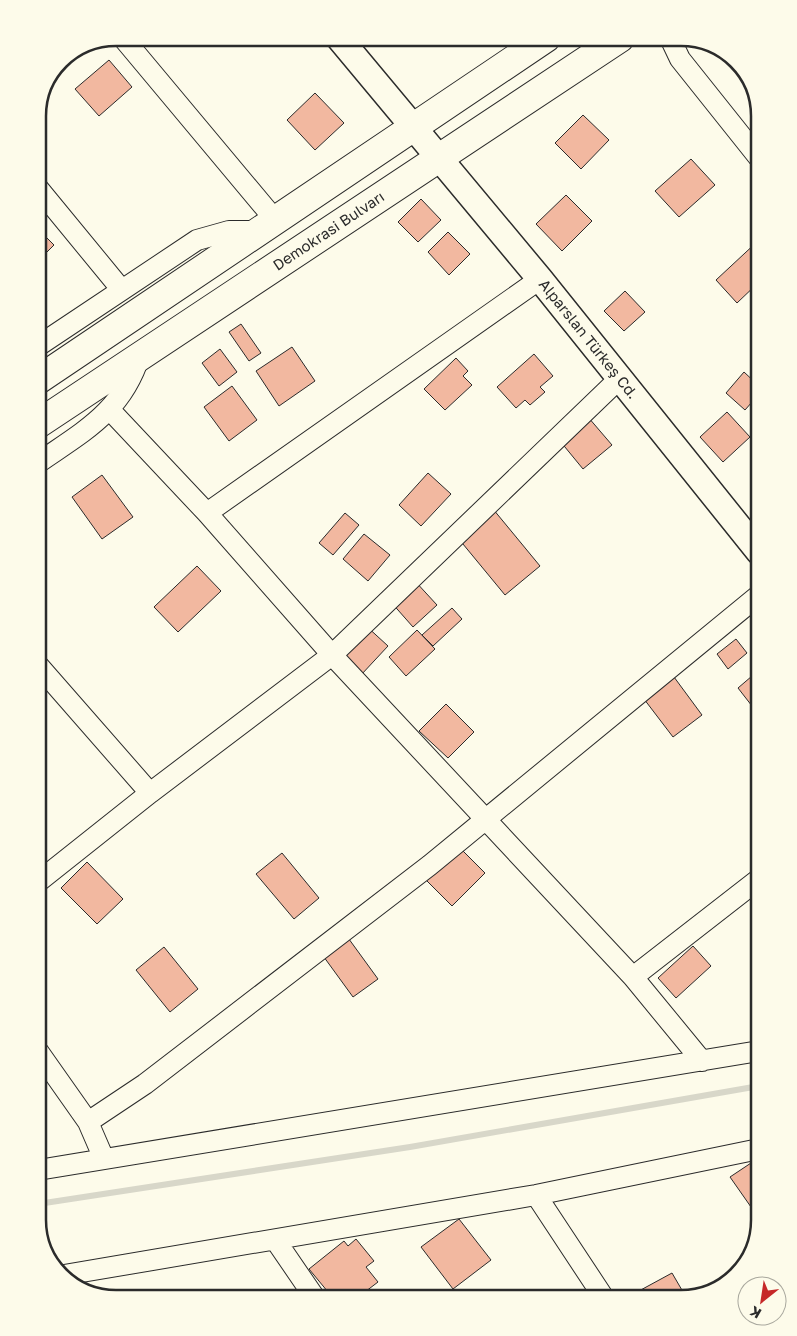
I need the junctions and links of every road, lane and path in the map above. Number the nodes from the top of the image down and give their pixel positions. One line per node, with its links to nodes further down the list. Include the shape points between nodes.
1 (129, 46): 10 (street)
2 (346, 46): 6 (street, Alparslan Türkeş Cd.)
3 (534, 46): 6 (highway)
4 (608, 46): 8 (highway, Demokrasi Bulvarı)
5 (674, 46): 7 (street, via 680,59)
6 (414, 128): 8 (street, Alparslan Türkeş Cd.); 10 (highway)
7 (751, 147)
8 (439, 160): 11 (street, Alparslan Türkeş Cd.); 14 (highway, Demokrasi Bulvarı)
9 (46, 198): 12 (street)
10 (269, 226): 12 (street, via 229,231 197,240); 15 (highway)
11 (540, 280): 16 (street, Alparslan Türkeş Cd.); 20 (street)
12 (120, 289): 13 (street)
13 (46, 340)
14 (140, 355): 17 (street, via 130,382); 18 (highway, Demokrasi Bulvarı)
15 (46, 375)
16 (620, 378): 21 (street, Alparslan Türkeş Cd.); 23 (street)
17 (110, 410): 19 (street, via 96,424); 20 (street)
18 (46, 419)
19 (46, 458)
20 (206, 513): 23 (street)
21 (751, 541)
22 (751, 602): 26 (street)
23 (332, 655): 25 (street); 26 (street)
24 (46, 674): 25 (street)
25 (150, 793): 27 (street)
26 (486, 818): 29 (street); 33 (street, via 145,1084)
27 (46, 876)
28 (751, 886): 29 (street)
29 (633, 977): 31 (street)
30 (751, 1053): 31 (street)
31 (702, 1061): 35 (street)
32 (46, 1062): 33 (street)
33 (88, 1122): 35 (street)
34 (751, 1151): 37 (street)
35 (104, 1159): 36 (street)
36 (46, 1169)
37 (536, 1195): 38 (street); 41 (street)
38 (276, 1241): 39 (street); 40 (street)
39 (72, 1274)
40 (310, 1290)
41 (599, 1290)

